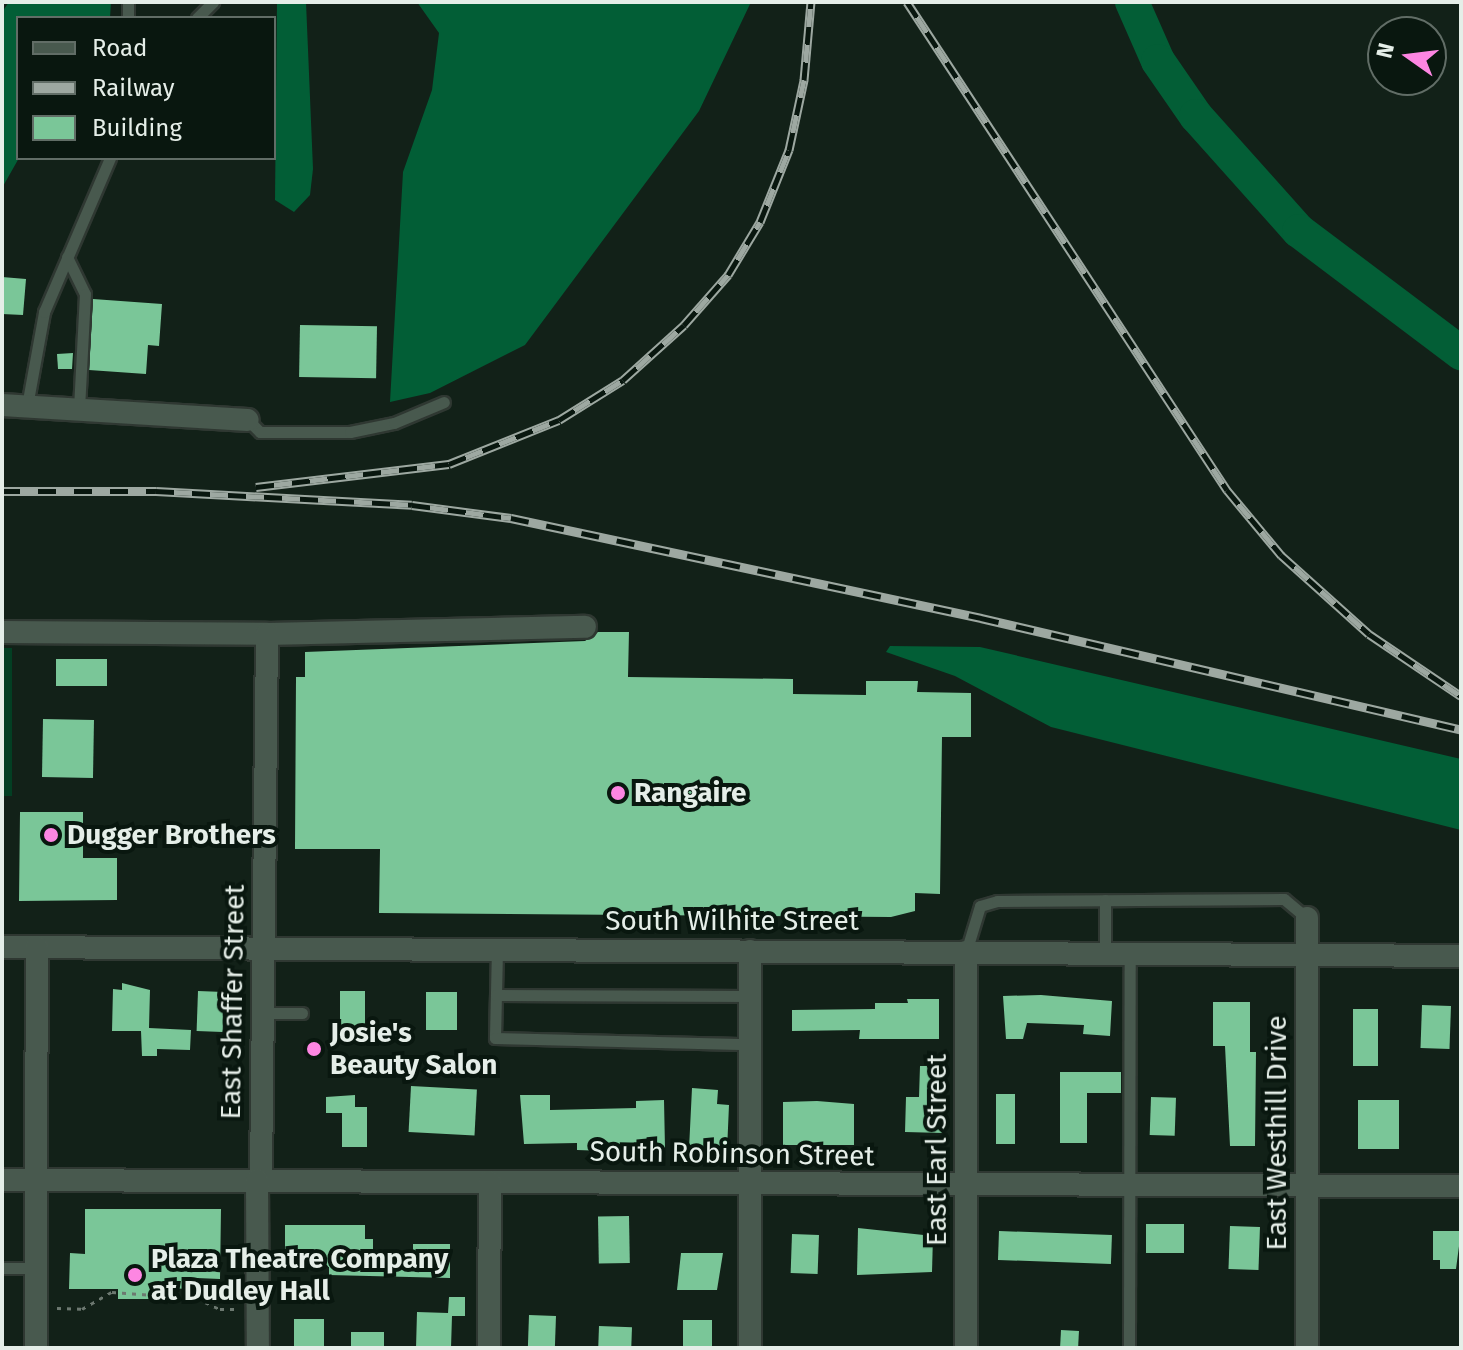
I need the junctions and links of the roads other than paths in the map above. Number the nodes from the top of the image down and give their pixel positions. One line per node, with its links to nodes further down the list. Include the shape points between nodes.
1 (109, 160): 2 (lane)
2 (67, 257): 5 (lane, via 44,312); 6 (lane, via 85,294)
3 (444, 402): 7 (lane, via 394,423 350,432 260,432)
4 (2, 405): 5 (street)
5 (27, 406): 6 (street)
6 (79, 407): 7 (street)
7 (248, 420)
8 (585, 627): 10 (street)
9 (2, 632): 10 (street)
10 (267, 634): 15 (street, East Shaffer Street)
11 (1105, 900): 12 (lane, via 1284,899); 18 (lane, via 997,901 980,906); 19 (lane)
12 (1307, 918): 21 (street, East Westhill Drive)
13 (2, 947): 14 (street, South Wilhite Street)
14 (37, 947): 15 (street, South Wilhite Street); 29 (street)
15 (264, 948): 16 (street, South Wilhite Street); 25 (street, East Shaffer Street)
16 (497, 949): 17 (street, South Wilhite Street); 23 (lane)
17 (750, 951): 18 (street, South Wilhite Street); 24 (street)
18 (966, 952): 19 (street, South Wilhite Street); 35 (street, East Earl Street)
19 (1105, 953): 20 (street, South Wilhite Street)
20 (1130, 953): 21 (street, South Wilhite Street); 32 (lane)
21 (1306, 954): 22 (street, South Wilhite Street); 34 (street, East Westhill Drive)
22 (1461, 956)
23 (496, 995): 24 (lane); 27 (lane, via 495,1038)
24 (749, 996): 27 (street)
25 (263, 1013): 26 (lane); 30 (street, East Shaffer Street)
26 (302, 1013)
27 (749, 1044): 33 (street)
28 (2, 1180): 29 (street, South Robinson Street)
29 (37, 1180): 30 (street, South Robinson Street); 38 (street)
30 (259, 1180): 31 (street, South Robinson Street); 40 (street, East Shaffer Street)
31 (490, 1182): 33 (street, South Robinson Street); 41 (street)
32 (1129, 1183): 34 (street, South Robinson Street); 35 (street, South Robinson Street); 44 (lane)
33 (751, 1184): 35 (street, South Robinson Street); 42 (street)
34 (1308, 1184): 36 (street, South Robinson Street); 45 (street, East Westhill Drive)
35 (969, 1186): 43 (street, East Earl Street)
36 (1461, 1186)
37 (2, 1268): 38 (lane)
38 (36, 1268): 39 (street)
39 (36, 1348)
40 (258, 1348)
41 (489, 1348)
42 (750, 1348)
43 (966, 1348)
44 (1129, 1348)
45 (1307, 1348)

